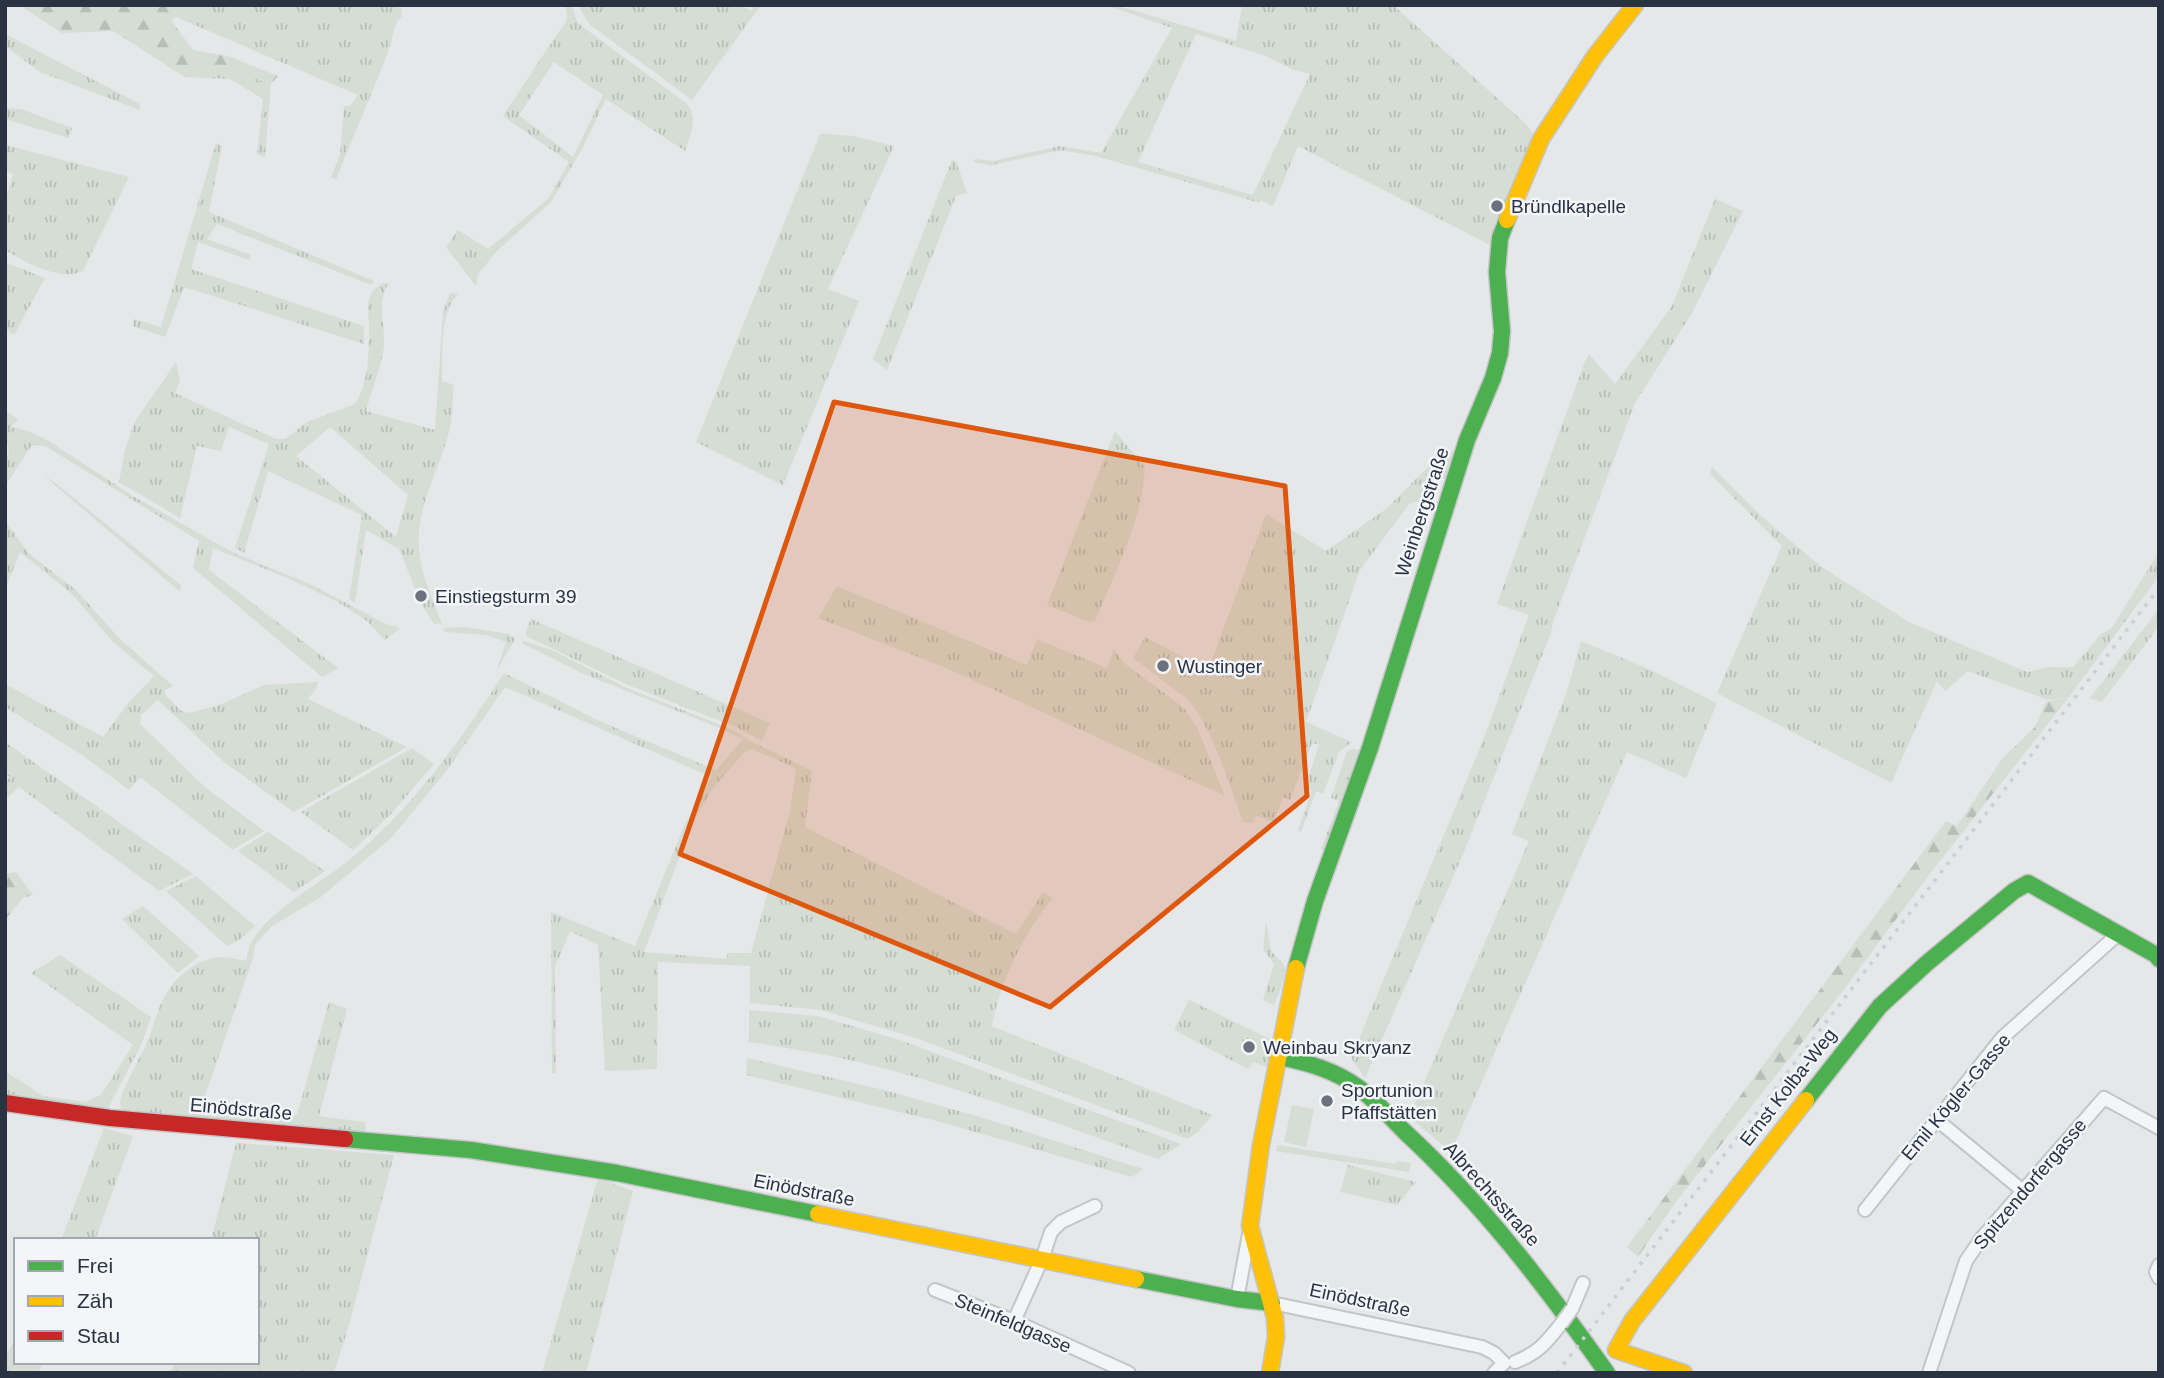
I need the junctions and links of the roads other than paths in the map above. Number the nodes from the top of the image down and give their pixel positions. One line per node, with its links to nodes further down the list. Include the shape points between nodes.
1 (1635, 5): 4 (street, Weinbergstraße, via 1541,139 1500,238 1500,353 1311,914)
2 (2117, 935): 3 (street); 6 (street, Emil Kögler-Gasse, via 2002,1038); 25 (street, Ernst Kolba-Weg, via 2028,883 1880,1006 1640,1310 1616,1350)
3 (2159, 959)
4 (1280, 1057): 11 (street, Weinbergstraße); 24 (street, Albrechtsstraße, via 1318,1065 1358,1087 1440,1164 1494,1223)
5 (5, 1103): 12 (street, Einödstraße, via 110,1118 496,1154 617,1173)
6 (1936, 1119): 8 (street); 10 (street, Emil Kögler-Gasse)
7 (2159, 1128): 8 (street, Spitzendorfergasse, via 2104,1098)
8 (2023, 1191): 26 (street, Spitzendorfergasse, via 1966,1261)
9 (1095, 1206): 12 (street, via 1060,1222 1051,1232)
10 (1865, 1210)
11 (1250, 1226): 17 (street); 18 (street)
12 (1042, 1259): 17 (street, Einödstraße); 19 (street)
13 (2159, 1265): 14 (street)
14 (2159, 1278)
15 (1583, 1283): 20 (street, bridge, via 1572,1309 1542,1348)
16 (935, 1290): 19 (street, Steinfeldgasse)
17 (1237, 1298): 18 (street, Einödstraße)
18 (1272, 1303): 22 (street, via 1276,1337); 23 (street, Einödstraße, via 1482,1347 1504,1363)
19 (1014, 1321): 21 (street, Steinfeldgasse)
20 (1515, 1362)
21 (1129, 1373)
22 (1270, 1373)
23 (1494, 1373)
24 (1607, 1373)
25 (1684, 1373)
26 (1928, 1373)

